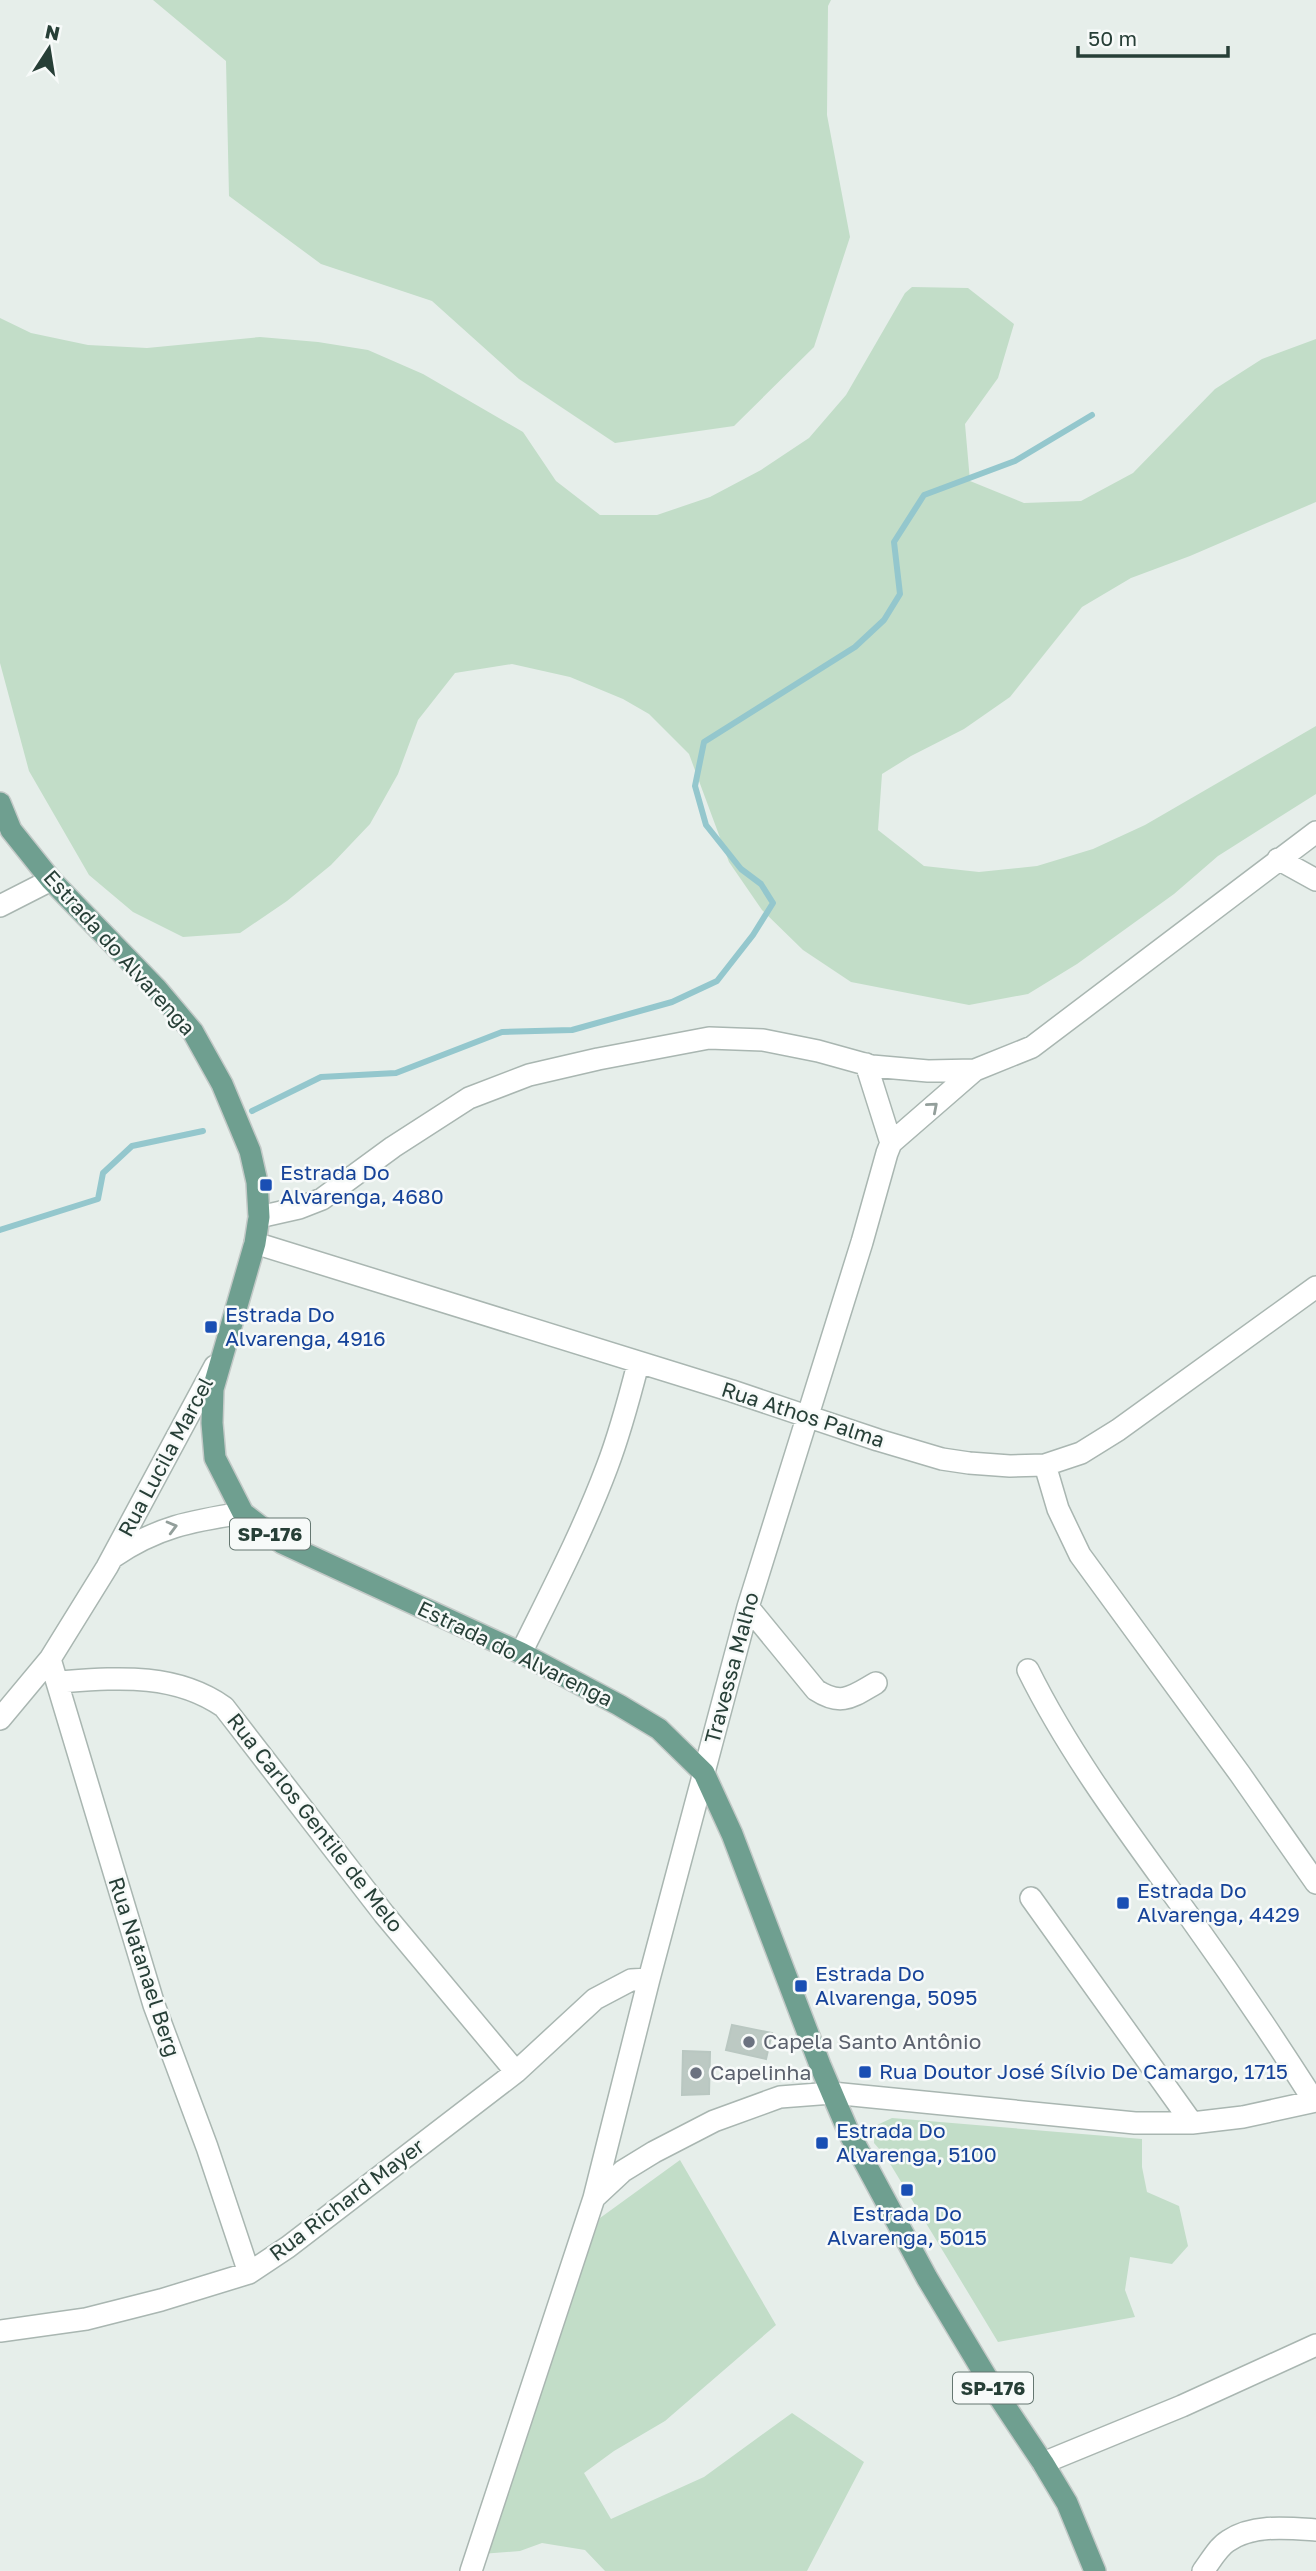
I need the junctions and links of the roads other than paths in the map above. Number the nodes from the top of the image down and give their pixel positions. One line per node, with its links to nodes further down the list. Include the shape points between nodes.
1 (0, 803): 4 (main road, Estrada do Alvarenga / SP-176, via 11,830)
2 (1316, 832): 3 (street)
3 (1278, 859): 5 (street); 8 (street, via 1032,1048)
4 (51, 880): 6 (street); 10 (main road, Estrada do Alvarenga / SP-176, via 194,1032 250,1151)
5 (1316, 880)
6 (0, 906)
7 (866, 1064): 8 (street, via 928,1071); 9 (street); 10 (street, via 763,1040 709,1038 529,1075 469,1098 322,1199)
8 (975, 1070): 9 (street, one-way to 8)
9 (891, 1143): 15 (street, Travessa Malho)
10 (259, 1217): 11 (main road, Estrada do Alvarenga / SP-176)
11 (255, 1243): 13 (main road, Estrada do Alvarenga / SP-176); 14 (street, Rua Athos Palma)
12 (1316, 1287): 16 (street, Rua Athos Palma, via 1118,1430 1081,1454)
13 (220, 1356): 17 (main road, Estrada do Alvarenga / SP-176, via 213,1389 215,1458); 18 (street, Rua Lucila Marcel)
14 (638, 1364): 15 (street, Rua Athos Palma); 20 (street, via 607,1468)
15 (807, 1418): 16 (street, Rua Athos Palma, via 942,1459); 19 (street, Travessa Malho)
16 (1045, 1465): 27 (street, via 1071,1542)
17 (243, 1513): 18 (street, Rua Lucila Marcel, one-way to 17, via 158,1531); 20 (main road, Estrada do Alvarenga / SP-176, via 282,1543)
18 (112, 1558): 21 (street, Rua Lucila Marcel)
19 (748, 1607): 24 (street, via 827,1697 850,1698); 26 (street, Travessa Malho)
20 (521, 1653): 26 (main road, Estrada do Alvarenga / SP-176, via 659,1729)
21 (50, 1659): 23 (street, Rua Natanael Berg); 25 (street, Rua Lucila Marcel)
22 (1028, 1670): 32 (street, via 1049,1712 1110,1805)
23 (58, 1682): 30 (street, Rua Carlos Gentile de Melo, via 127,1678 166,1682 225,1707 384,1914); 35 (street, Rua Natanael Berg, via 154,2005)
24 (876, 1683)
25 (0, 1719)
26 (704, 1773): 29 (street, Travessa Malho); 31 (main road, Estrada do Alvarenga / SP-176)
27 (1316, 1883)
28 (1031, 1898): 33 (street)
29 (649, 1979): 30 (street, Rua Richard Mayer, via 631,1980 595,1999); 34 (street, Travessa Malho)
30 (516, 2072): 35 (street, Rua Richard Mayer)
31 (832, 2093): 33 (street, via 1135,2123); 34 (street, via 780,2097 713,2122 623,2171); 38 (main road, Estrada do Alvarenga / SP-176, via 926,2278)
32 (1315, 2101): 33 (street)
33 (1192, 2123)
34 (594, 2199): 40 (street, Travessa Malho)
35 (249, 2273): 36 (street, Rua Richard Mayer, via 86,2319)
36 (0, 2331)
37 (1316, 2345): 38 (street)
38 (1043, 2463): 41 (main road, Estrada do Alvarenga / SP-176, via 1067,2503)
39 (1316, 2530): 42 (street, via 1257,2530 1227,2541)
40 (471, 2571)
41 (1095, 2571)
42 (1203, 2571)

